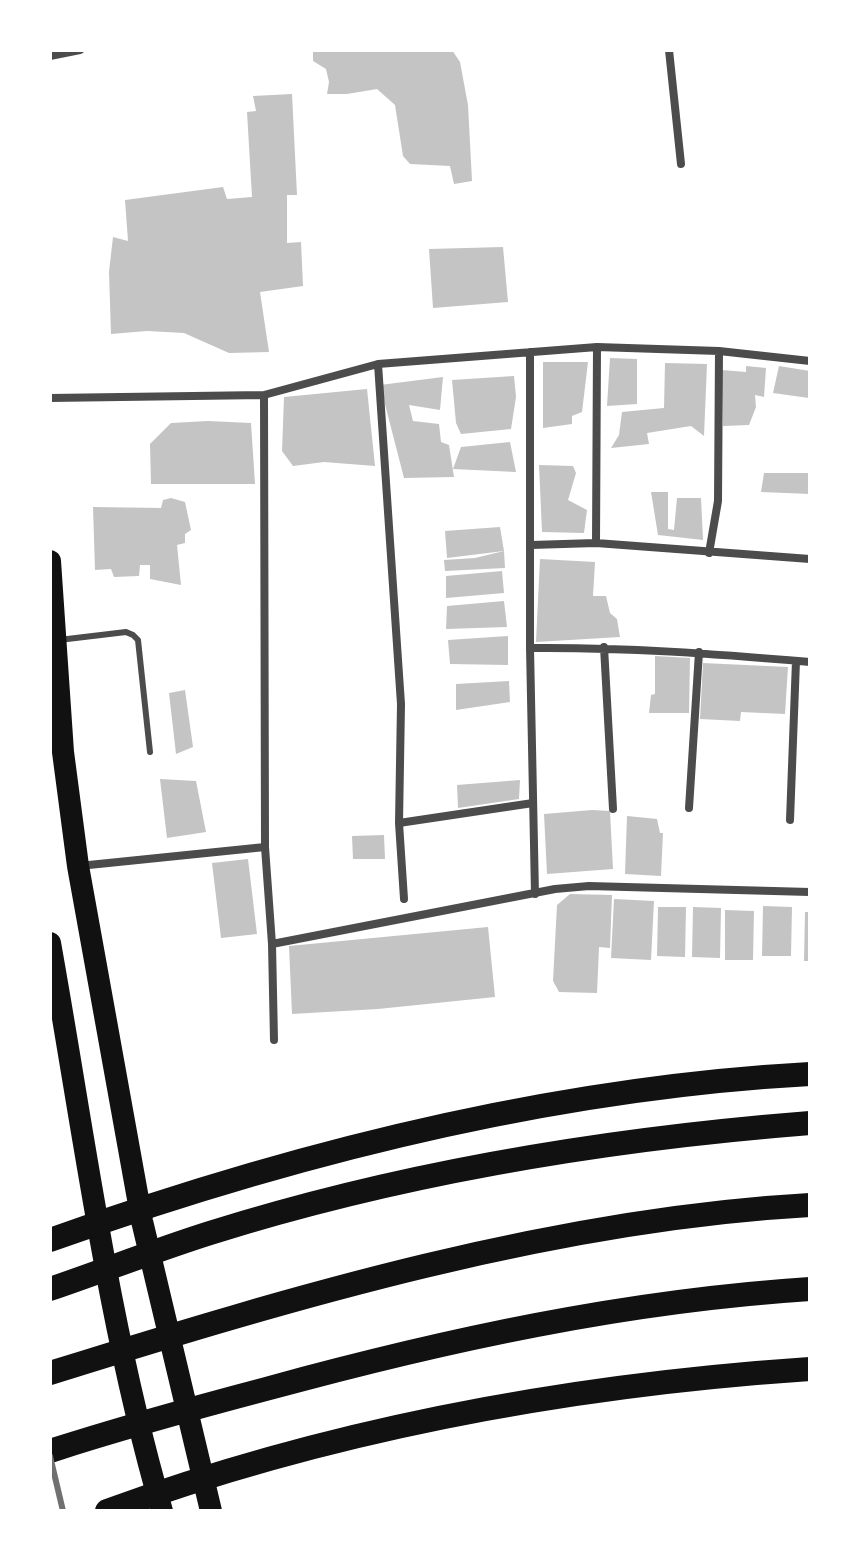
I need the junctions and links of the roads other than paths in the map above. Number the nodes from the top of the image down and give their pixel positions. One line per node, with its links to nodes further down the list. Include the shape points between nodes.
1 (80, 50): 3 (street)
2 (669, 50): 4 (street)
3 (50, 56)
4 (681, 164)
5 (597, 347): 6 (street); 7 (street); 12 (street)
6 (719, 351): 8 (street); 14 (street, via 718,501)
7 (530, 352): 9 (street); 13 (street)
8 (810, 361)
9 (378, 364): 10 (street); 29 (street, via 401,704)
10 (264, 395): 11 (street); 30 (street)
11 (50, 398)
12 (596, 543): 13 (street); 14 (street)
13 (531, 545): 19 (street)
14 (709, 553): 15 (street)
15 (810, 559)
16 (50, 561): 17 (highway)
17 (56, 640): 23 (highway); 24 (lane, via 133,635 140,648)
18 (604, 647): 19 (street); 20 (street); 27 (street)
19 (530, 648): 25 (street)
20 (699, 652): 21 (street); 26 (street)
21 (796, 661): 22 (street); 28 (street)
22 (810, 662)
23 (57, 752): 31 (highway)
24 (150, 752)
25 (533, 803): 29 (street); 33 (street)
26 (689, 808)
27 (613, 809)
28 (790, 820)
29 (399, 823): 34 (street)
30 (265, 847): 31 (street); 36 (street)
31 (78, 866): 49 (highway, via 142,1221)
32 (810, 892): 33 (street, via 589,886)
33 (535, 894): 36 (street)
34 (404, 899)
35 (50, 943): 48 (highway, via 104,1261)
36 (272, 944): 37 (street)
37 (274, 1040)
38 (810, 1074): 41 (highway, via 650,1089 441,1126 255,1174)
39 (810, 1123): 42 (highway, via 614,1144 408,1181 209,1233)
40 (810, 1205): 45 (highway, via 646,1223 508,1248 273,1306)
41 (50, 1240)
42 (50, 1289)
43 (810, 1289): 46 (highway, via 655,1305 521,1327 233,1398)
44 (810, 1369): 47 (highway, via 561,1395 413,1423 265,1460)
45 (50, 1373)
46 (50, 1451)
47 (107, 1511)
48 (162, 1511)
49 (211, 1511)

